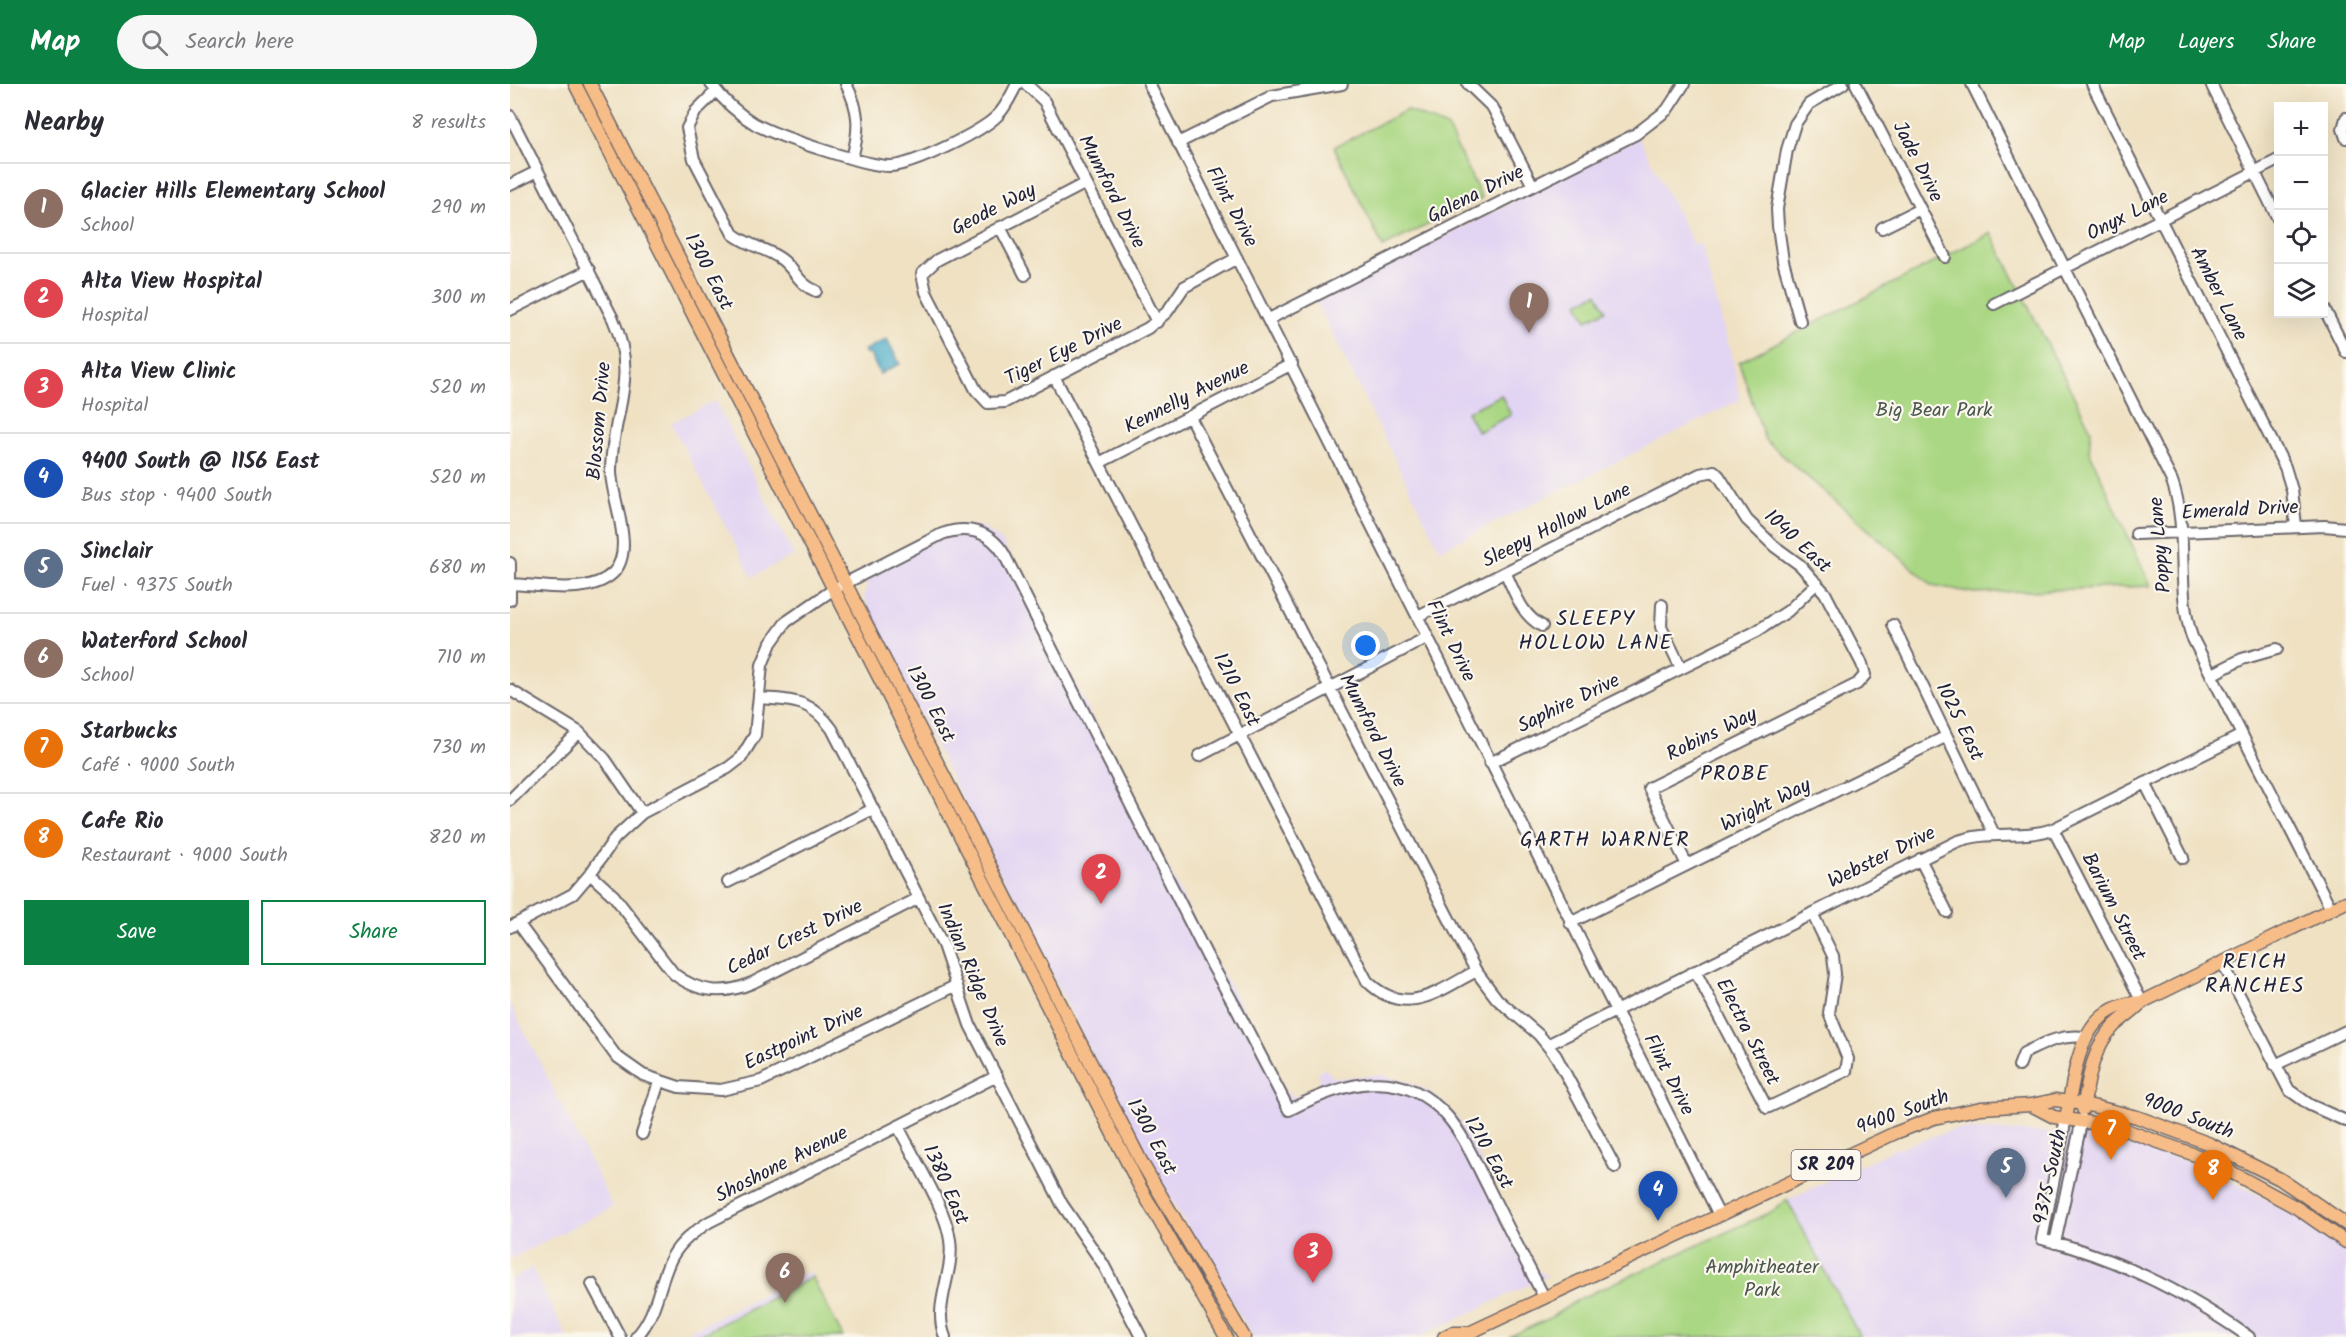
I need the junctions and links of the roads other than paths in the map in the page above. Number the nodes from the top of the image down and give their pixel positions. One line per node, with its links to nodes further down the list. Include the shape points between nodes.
1 (575, 84): 61 (main road, 1300 East)
2 (590, 84): 58 (main road, 1300 East)
3 (846, 84): 21 (street, via 860,129)
4 (1017, 84): 21 (street, via 1005,106 989,123 920,159 891,166)
5 (1026, 84): 25 (street, Mumford Drive, via 1044,101)
6 (1149, 84): 20 (street, Flint Drive)
7 (1342, 84): 15 (street)
8 (1468, 84): 27 (street, via 1493,108)
9 (1684, 84): 27 (street, Galena Drive, via 1652,124)
10 (1843, 84): 44 (street, via 1816,98 1800,114 1787,150 1778,226 1783,261)
11 (1856, 84): 28 (street, Jade Drive)
12 (1972, 84): 35 (street, Poppy Lane)
13 (2092, 84): 30 (street, Amber Lane)
14 (2211, 84): 24 (street)
15 (1298, 87): 20 (street)
16 (714, 88): 21 (street, via 756,124); 39 (street, via 687,128 694,159 733,234 780,258 798,280)
17 (510, 116): 23 (street, Blossom Drive)
18 (2344, 119): 19 (street)
19 (2346, 138)
20 (1178, 143): 34 (street, Flint Drive)
21 (852, 158)
22 (2274, 162): 24 (street, Onyx Lane)
23 (538, 171): 26 (street); 36 (street, Blossom Drive)
24 (2255, 172): 29 (street); 30 (street, Onyx Lane)
25 (1086, 183): 31 (street, Geode Way); 45 (street, Mumford Drive)
26 (510, 185)
27 (1533, 186): 43 (street, Galena Drive)
28 (1920, 209): 32 (street); 33 (street, Jade Drive)
29 (2274, 211)
30 (2161, 220): 35 (street, Onyx Lane); 52 (street, Amber Lane, via 2285,467)
31 (1000, 227): 37 (street, Geode Way, via 937,260); 38 (street)
32 (1882, 228)
33 (1945, 257)
34 (1238, 258): 43 (street, Flint Drive); 45 (street, Tiger Eye Drive, via 1184,287)
35 (2065, 268): 40 (street, Onyx Lane); 54 (street, Poppy Lane, via 2172,481)
36 (588, 270): 41 (street); 60 (street, Blossom Drive, via 618,331 626,365 611,472 624,546 621,560 615,571 592,585)
37 (922, 274): 48 (street, Tiger Eye Drive, via 926,292 976,390 988,403 1005,402)
38 (1024, 275)
39 (816, 291)
40 (1994, 304)
41 (510, 310)
42 (2328, 316): 46 (street)
43 (1269, 319): 47 (street, Flint Drive)
44 (1800, 321)
45 (1157, 322): 48 (street, Tiger Eye Drive)
46 (2346, 352)
47 (1292, 364): 49 (street, Kennelly Avenue); 64 (street, Flint Drive)
48 (1054, 376): 50 (street, 1210 East)
49 (1190, 417): 50 (street, Kennelly Avenue); 72 (street, Mumford Drive)
50 (1099, 463): 76 (street, 1210 East)
51 (1714, 471): 57 (street, Sleepy Hollow Lane, via 1700,474); 59 (street, 1040 East, via 1747,520)
52 (2296, 526): 53 (street, Emerald Drive); 54 (street, Emerald Drive)
53 (2346, 528)
54 (2180, 532): 55 (street, Emerald Drive); 71 (street, Poppy Lane, via 2185,615)
55 (2136, 534)
56 (510, 564): 60 (street)
57 (1505, 572): 64 (street, Sleepy Hollow Lane); 66 (street, via 1524,611)
58 (847, 583): 61 (street); 126 (street, 1210 East, via 950,531 977,531 997,544 1289,1110 1331,1090 1375,1083 1408,1089 1432,1103 1447,1116 1466,1143); 133 (main road, 1300 East, via 1142,1163)
59 (1817, 583): 69 (street, Saphire Drive, via 1773,622); 70 (street, 1040 East, via 1839,617)
60 (511, 584): 62 (street)
61 (834, 589): 74 (street, via 780,628 762,665); 132 (main road, 1300 East, via 1140,1187)
62 (510, 600)
63 (1662, 605): 69 (street, via 1660,627)
64 (1418, 616): 67 (street, Flint Drive)
65 (1893, 625): 78 (street, 1025 East)
66 (1542, 626)
67 (1428, 637): 72 (street); 80 (street, Flint Drive)
68 (2277, 649): 71 (street, via 2242,659)
69 (1682, 668): 80 (street, Saphire Drive)
70 (1865, 675): 89 (street, Robins Way, via 1857,684 1649,788)
71 (2211, 675): 77 (street, Poppy Lane)
72 (1330, 688): 76 (street); 100 (street, Mumford Drive)
73 (510, 690): 75 (street)
74 (759, 698): 83 (street, Indian Ridge Drive, via 790,700 820,712); 84 (street, via 755,735 741,758)
75 (579, 732): 82 (street); 84 (street, via 605,759)
76 (1239, 735): 79 (street); 100 (street, 1210 East, via 1368,981 1386,995 1406,1000 1430,996)
77 (2242, 735): 81 (street, Webster Drive); 94 (street, Poppy Lane)
78 (1945, 737): 86 (street, 1025 East); 89 (street, Wright Way)
79 (1199, 756)
80 (1490, 763): 97 (street, Flint Drive)
81 (2145, 783): 85 (street, Webster Drive); 87 (street)
82 (510, 800)
83 (873, 809): 91 (street); 92 (street, Indian Ridge Drive)
84 (642, 813): 90 (street, via 615,838)
85 (2053, 829): 86 (street, Webster Drive, via 2027,836); 103 (street, Barium Street)
86 (1994, 834): 88 (street, Webster Drive, via 1968,837)
87 (2184, 858)
88 (1920, 859): 95 (street); 96 (street, Webster Drive)
89 (1687, 865): 97 (street, Wright Way)
90 (590, 874): 92 (street, Cedar Crest Drive, via 614,896 674,974 710,991 738,989 752,983); 98 (street, via 573,894)
91 (728, 882)
92 (919, 898): 102 (street, Indian Ridge Drive)
93 (2346, 902): 94 (main road)
94 (2331, 909): 99 (main road)
95 (1947, 912)
96 (1812, 913): 101 (street, Webster Drive); 101 (street, Electra Street, via 1833,956 1835,974 1829,1013 1848,1059 1846,1071 1767,1108)
97 (1570, 922): 104 (street, Flint Drive)
98 (514, 925): 111 (street, Eastpoint Drive, via 616,1056)
99 (2222, 962): 103 (main road); 108 (street)
100 (1476, 971): 107 (street, Mumford Drive, via 1497,999)
101 (1695, 971): 104 (street, Webster Drive)
102 (957, 985): 110 (street, Indian Ridge Drive, via 964,1013); 111 (street, Eastpoint Drive, via 761,1082 721,1090)
103 (2142, 1002): 106 (main road, via 2128,1002 2107,1014); 113 (main road, via 2114,1026 2099,1046)
104 (1616, 1011): 107 (street, Webster Drive); 121 (street, Flint Drive)
105 (2346, 1031): 108 (street)
106 (2085, 1037): 109 (street, via 2055,1039 2024,1053); 112 (main road)
107 (1547, 1045): 120 (street, Mumford Drive, via 1565,1071)
108 (2275, 1065): 117 (street, via 2296,1096)
109 (2019, 1066)
110 (997, 1076): 118 (street, Shoshone Avenue); 131 (street, Indian Ridge Drive, via 1068,1215 1099,1256)
111 (659, 1082): 119 (street)
112 (2070, 1101): 113 (main road, 9000 South / SR 209); 114 (main road, 9400 South / SR 209); 115 (main road)
113 (2084, 1104): 116 (main road); 122 (main road, 9000 South / SR 209, via 2137,1117 2210,1144 2280,1179)
114 (2031, 1105): 115 (main road, 9400 South / SR 209, via 2054,1118); 121 (main road, 9400 South / SR 209, via 1981,1108 1923,1122)
115 (2066, 1118): 116 (main road, 9000 South / SR 209); 124 (street, 9375 South, via 2042,1239)
116 (2082, 1119): 123 (main road, 9000 South / SR 209, via 2144,1135 2209,1160 2281,1198); 124 (street, 9375 South)
117 (2346, 1121)
118 (898, 1126): 127 (street, 1380 East, via 941,1212 950,1239 950,1271 941,1310); 130 (street, Shoshone Avenue, via 690,1235 671,1260 652,1316)
119 (642, 1134)
120 (1615, 1167)
121 (1719, 1215): 126 (main road, 9400 South / SR 209)
122 (2346, 1224)
123 (2346, 1242)
124 (2055, 1243): 135 (street, via 2148,1276 2211,1310)
125 (592, 1284): 129 (street)
126 (1544, 1297): 128 (main road, 9400 South / SR 209)
127 (944, 1335)
128 (1467, 1335): 134 (main road, 9400 South / SR 209, via 1452,1333)
129 (620, 1337)
130 (636, 1337)
131 (1141, 1337)
132 (1226, 1337)
133 (1244, 1337)
134 (1444, 1337)
135 (2249, 1337)

